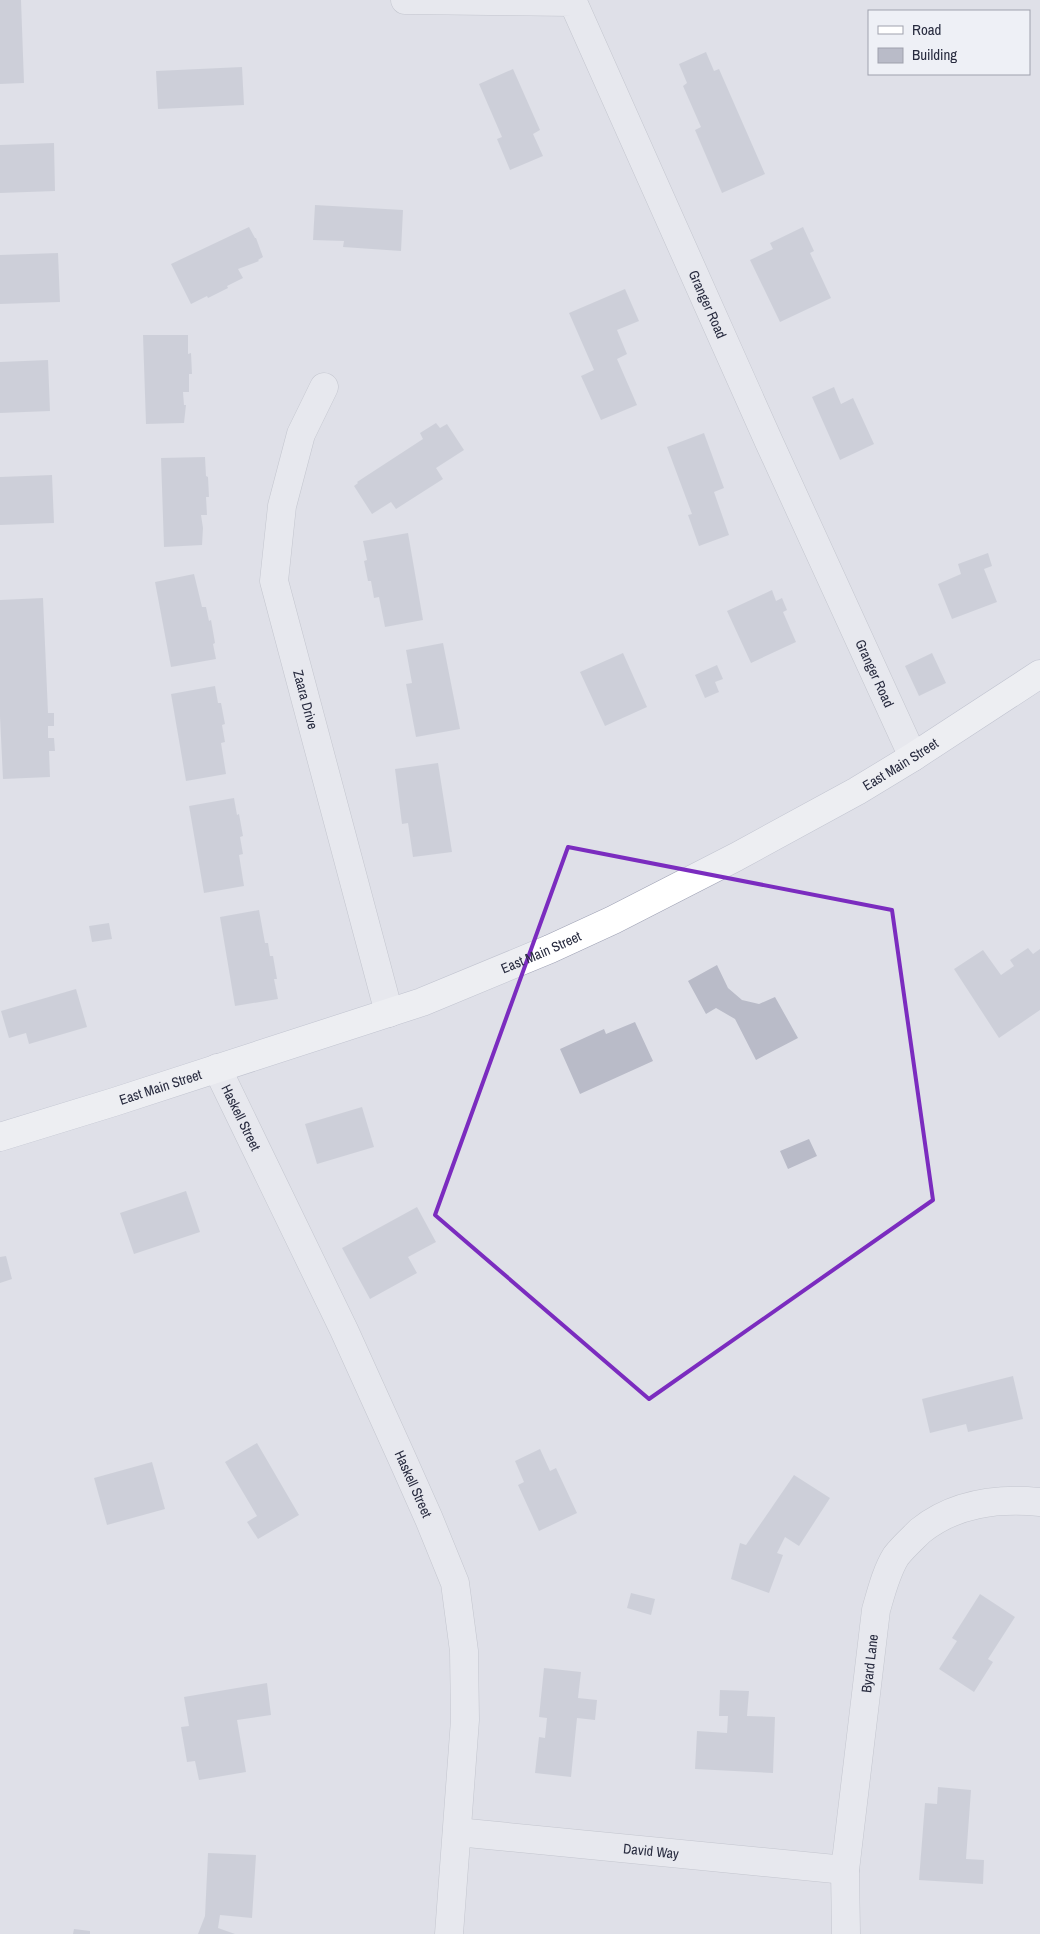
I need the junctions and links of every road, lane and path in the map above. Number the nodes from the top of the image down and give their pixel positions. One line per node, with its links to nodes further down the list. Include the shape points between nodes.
1 (405, 0): 4 (street, Granger Road, via 573,2)
2 (324, 387): 5 (street, Zaara Drive, via 302,434 282,506 274,581)
3 (1040, 674): 4 (main road, East Main Street)
4 (913, 757): 5 (main road, East Main Street, via 736,857 613,920 541,953)
5 (389, 1013): 6 (main road, East Main Street)
6 (217, 1068): 7 (main road, East Main Street); 9 (street, Haskell Street, via 344,1330 430,1519 455,1583 464,1651 465,1720)
7 (0, 1137)
8 (1040, 1502): 10 (street, Byard Lane, via 1015,1500 954,1510 909,1541 896,1557 876,1610)
9 (457, 1832): 10 (street, David Way); 11 (street, Haskell Street)
10 (846, 1870): 12 (street, Byard Lane)
11 (449, 1934)
12 (846, 1934)

